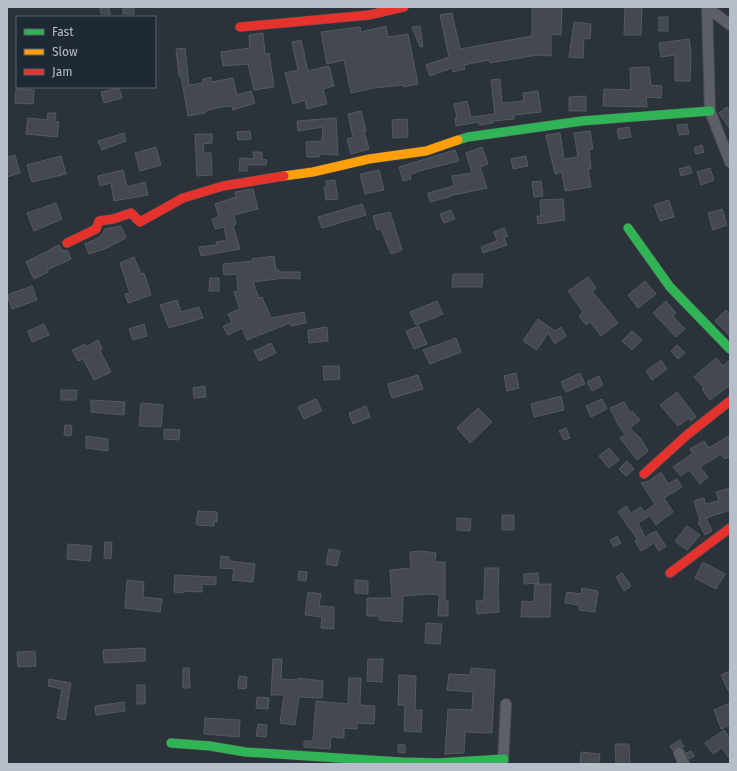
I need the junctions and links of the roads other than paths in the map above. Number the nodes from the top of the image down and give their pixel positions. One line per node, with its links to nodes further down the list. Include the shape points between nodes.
1 (404, 7): 4 (street, via 369,15)
2 (707, 7): 3 (street); 5 (street)
3 (730, 25)
4 (240, 27)
5 (710, 111): 6 (street); 8 (street, via 670,116 625,117 468,137 426,151 241,182 183,198 140,222 131,213 100,221 96,229)
6 (730, 162)
7 (628, 228): 9 (street, via 670,287)
8 (67, 243)
9 (730, 349)
10 (730, 401): 11 (street)
11 (644, 474)
12 (730, 528): 13 (street)
13 (670, 573)
14 (506, 704): 17 (street)
15 (171, 743): 17 (street, via 245,752 401,762)
16 (679, 753): 18 (street)
17 (503, 762)
18 (684, 764)

